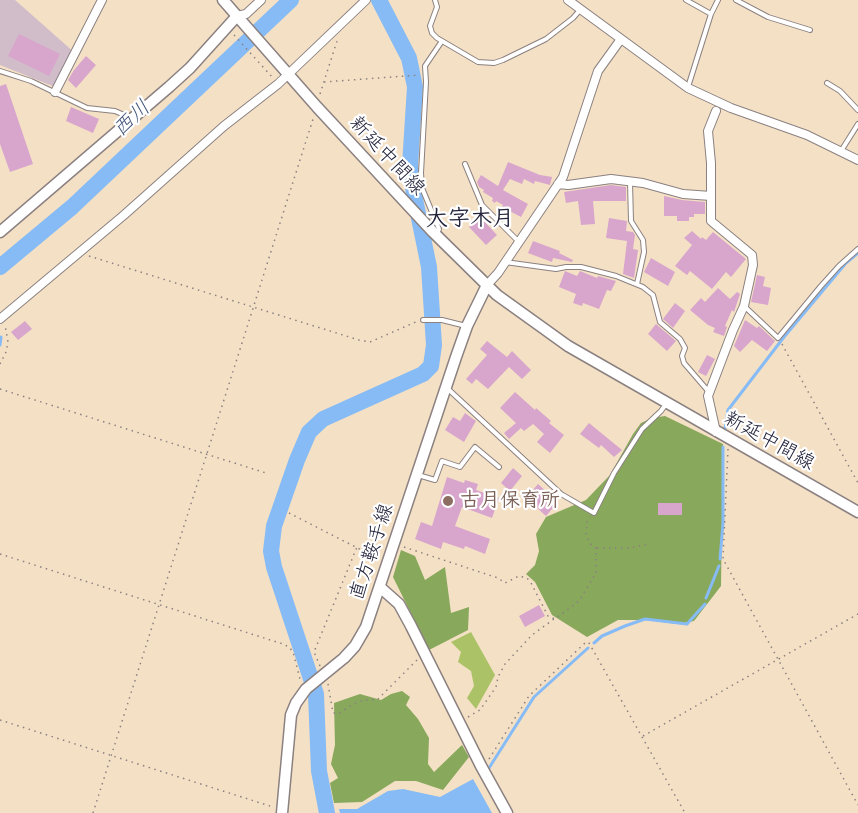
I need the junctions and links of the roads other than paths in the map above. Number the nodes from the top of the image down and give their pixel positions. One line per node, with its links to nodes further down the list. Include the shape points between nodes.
1 (102, 0): 20 (street)
2 (223, 0): 12 (main road, 新延中間線)
3 (261, 0): 12 (street, via 246,14)
4 (366, 0): 17 (street)
5 (435, 0): 15 (lane, via 438,7 430,26)
6 (568, 0): 10 (street)
7 (686, 0): 11 (lane)
8 (718, 0): 11 (lane)
9 (736, 0): 13 (lane, via 768,17)
10 (580, 9): 14 (street); 15 (lane, via 546,39 494,63 478,62)
11 (711, 14): 19 (lane)
12 (237, 16): 17 (main road, 新延中間線); 23 (main road, via 190,68)
13 (810, 30)
14 (621, 39): 19 (street); 29 (street, via 598,71)
15 (442, 41): 32 (lane, via 425,66 420,173 439,229)
16 (0, 71): 20 (lane)
17 (287, 71): 32 (main road, 新延中間線); 39 (street)
18 (827, 83): 21 (lane)
19 (688, 88): 25 (street)
20 (55, 92): 23 (lane, via 87,108 115,111)
21 (858, 110)
22 (716, 111): 30 (street, via 708,132)
23 (131, 118): 31 (main road)
24 (858, 124): 25 (lane)
25 (841, 152): 26 (street)
26 (858, 160)
27 (465, 164): 33 (lane, via 482,205)
28 (630, 182): 29 (street, via 611,179); 30 (street); 36 (lane, via 631,221 643,240 644,252)
29 (558, 184): 33 (street)
30 (711, 196): 38 (street, via 711,221 752,255)
31 (0, 232)
32 (435, 234): 37 (main road, 新延中間線)
33 (519, 242): 35 (street)
34 (858, 249): 38 (lane, via 820,286 778,338)
35 (505, 262): 36 (lane, via 555,269 581,267); 37 (street)
36 (637, 284): 43 (lane, via 653,295 660,322 680,339 685,348 684,363)
37 (487, 285): 41 (main road, 直方鞍手線); 44 (main road, 新延中間線, via 568,346)
38 (744, 306): 43 (street)
39 (0, 318)
40 (423, 320): 41 (lane)
41 (467, 326): 42 (main road, 直方鞍手線)
42 (446, 387): 44 (lane, via 561,494 594,513 642,429); 47 (main road, 直方鞍手線)
43 (709, 393): 45 (street)
44 (666, 404): 45 (main road, 新延中間線)
45 (716, 432): 48 (main road, 新延中間線)
46 (499, 467): 47 (lane, via 475,447 460,467 442,461 435,480)
47 (417, 475): 49 (main road, 直方鞍手線)
48 (858, 512)
49 (381, 588): 50 (main road, 直方鞍手線, via 355,646 296,703 291,715); 51 (main road, via 399,604)
50 (282, 811)
51 (507, 813)

